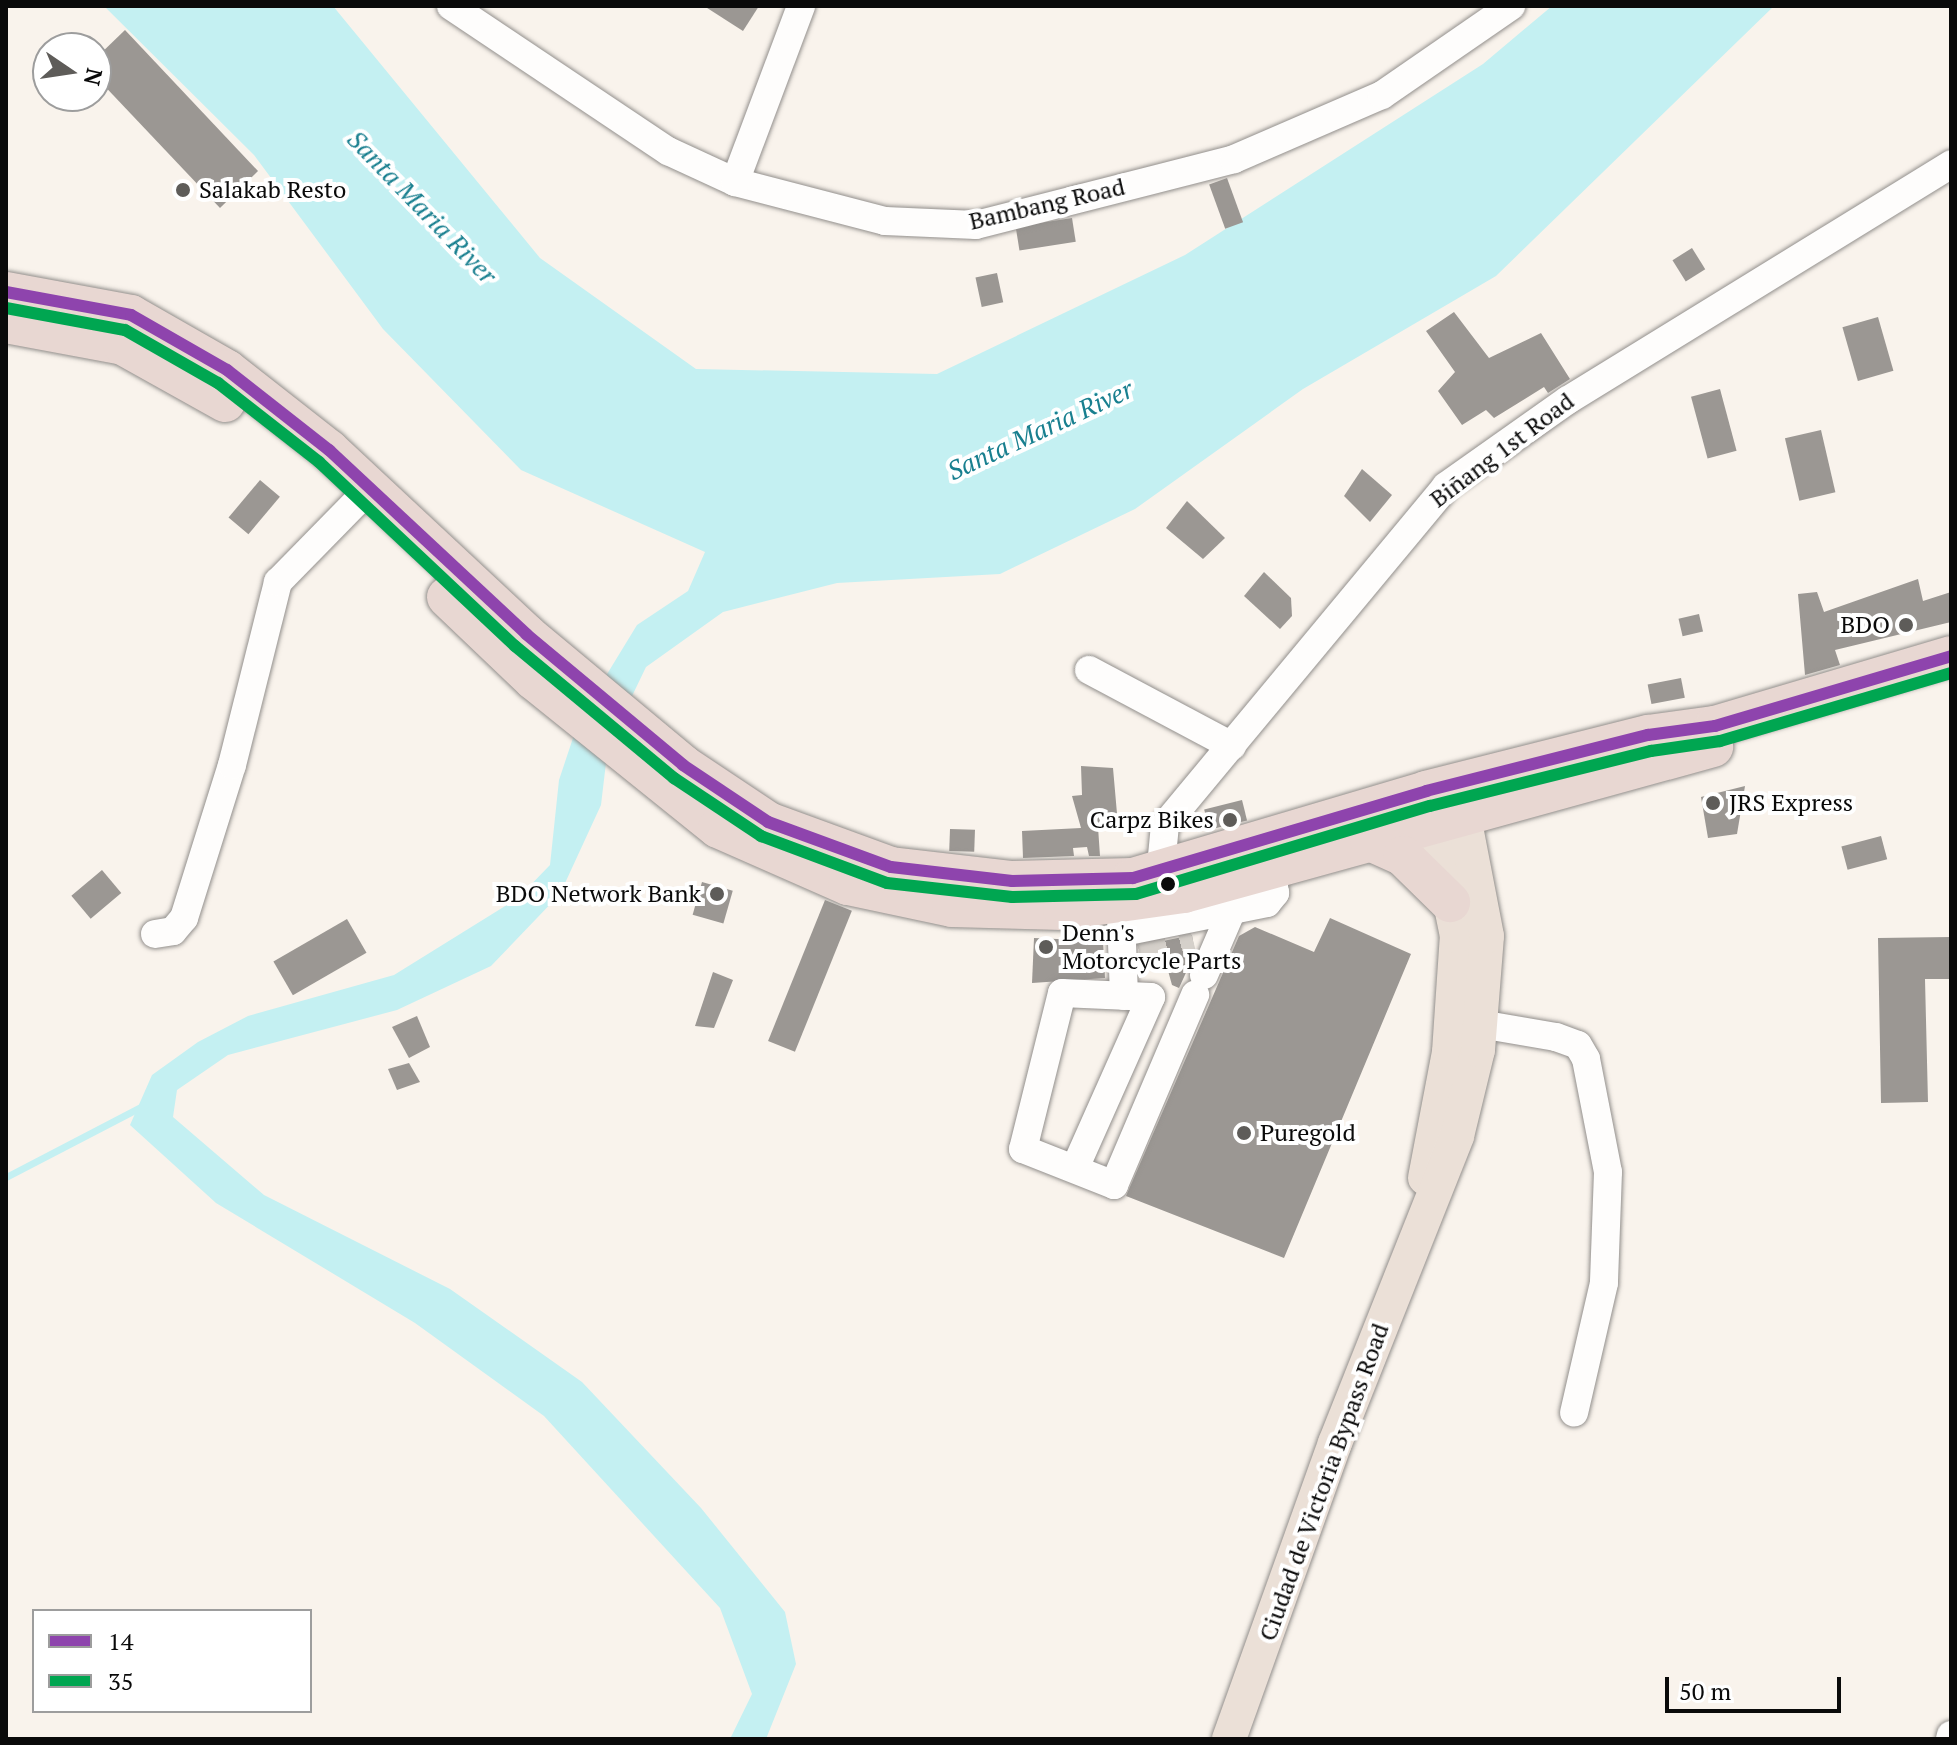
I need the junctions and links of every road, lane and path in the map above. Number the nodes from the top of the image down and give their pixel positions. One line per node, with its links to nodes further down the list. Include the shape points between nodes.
1 (451, 6): 5 (street, Bambang Road, via 668,151)
2 (801, 6): 5 (street)
3 (1511, 6): 5 (street, Bambang Road, via 1382,95 1234,159 976,225 885,221)
4 (1951, 164): 12 (street, Biñang 1st Road, via 1568,400 1446,486)
5 (735, 182)
6 (6, 292): 8 (highway, via 131,315 181,341 274,404)
7 (6, 323): 8 (highway, via 123,345 187,376)
8 (362, 497): 19 (highway, via 544,669 674,776 718,828 804,870 888,897); 20 (street, via 278,582 232,765 184,918 173,931)
9 (1951, 656): 13 (highway, via 1715,726 1648,735)
10 (1089, 670): 12 (street)
11 (1951, 684): 13 (highway)
12 (1232, 746): 16 (street, Biñang 1st Road, via 1165,825)
13 (1447, 804): 14 (highway); 15 (highway); 17 (main road, Ciudad de Victoria Bypass Road); 23 (main road, Ciudad de Victoria Bypass Road, via 1487,936)
14 (1370, 841): 15 (highway); 17 (highway, via 1403,856)
15 (1269, 854): 16 (highway); 18 (street, via 1275,893 1267,903)
16 (1159, 886): 19 (highway)
17 (1450, 902): 25 (main road, Ciudad de Victoria Bypass Road, via 1457,936 1449,1052 1426,1166)
18 (1227, 922): 19 (street); 21 (street); 24 (street, via 1114,1185)
19 (1124, 926): 22 (street)
20 (155, 934)
21 (1193, 941)
22 (1124, 996): 24 (street, via 1151,997); 24 (street, via 1062,993 1023,1149)
23 (1480, 1024): 25 (main road, Ciudad de Victoria Bypass Road, via 1457,1136); 26 (street, via 1556,1037 1578,1045 1586,1059 1608,1172 1605,1267)
24 (1075, 1168)
25 (1422, 1226): 27 (main road, Ciudad de Victoria Bypass Road)
26 (1574, 1413)
27 (1229, 1739)

